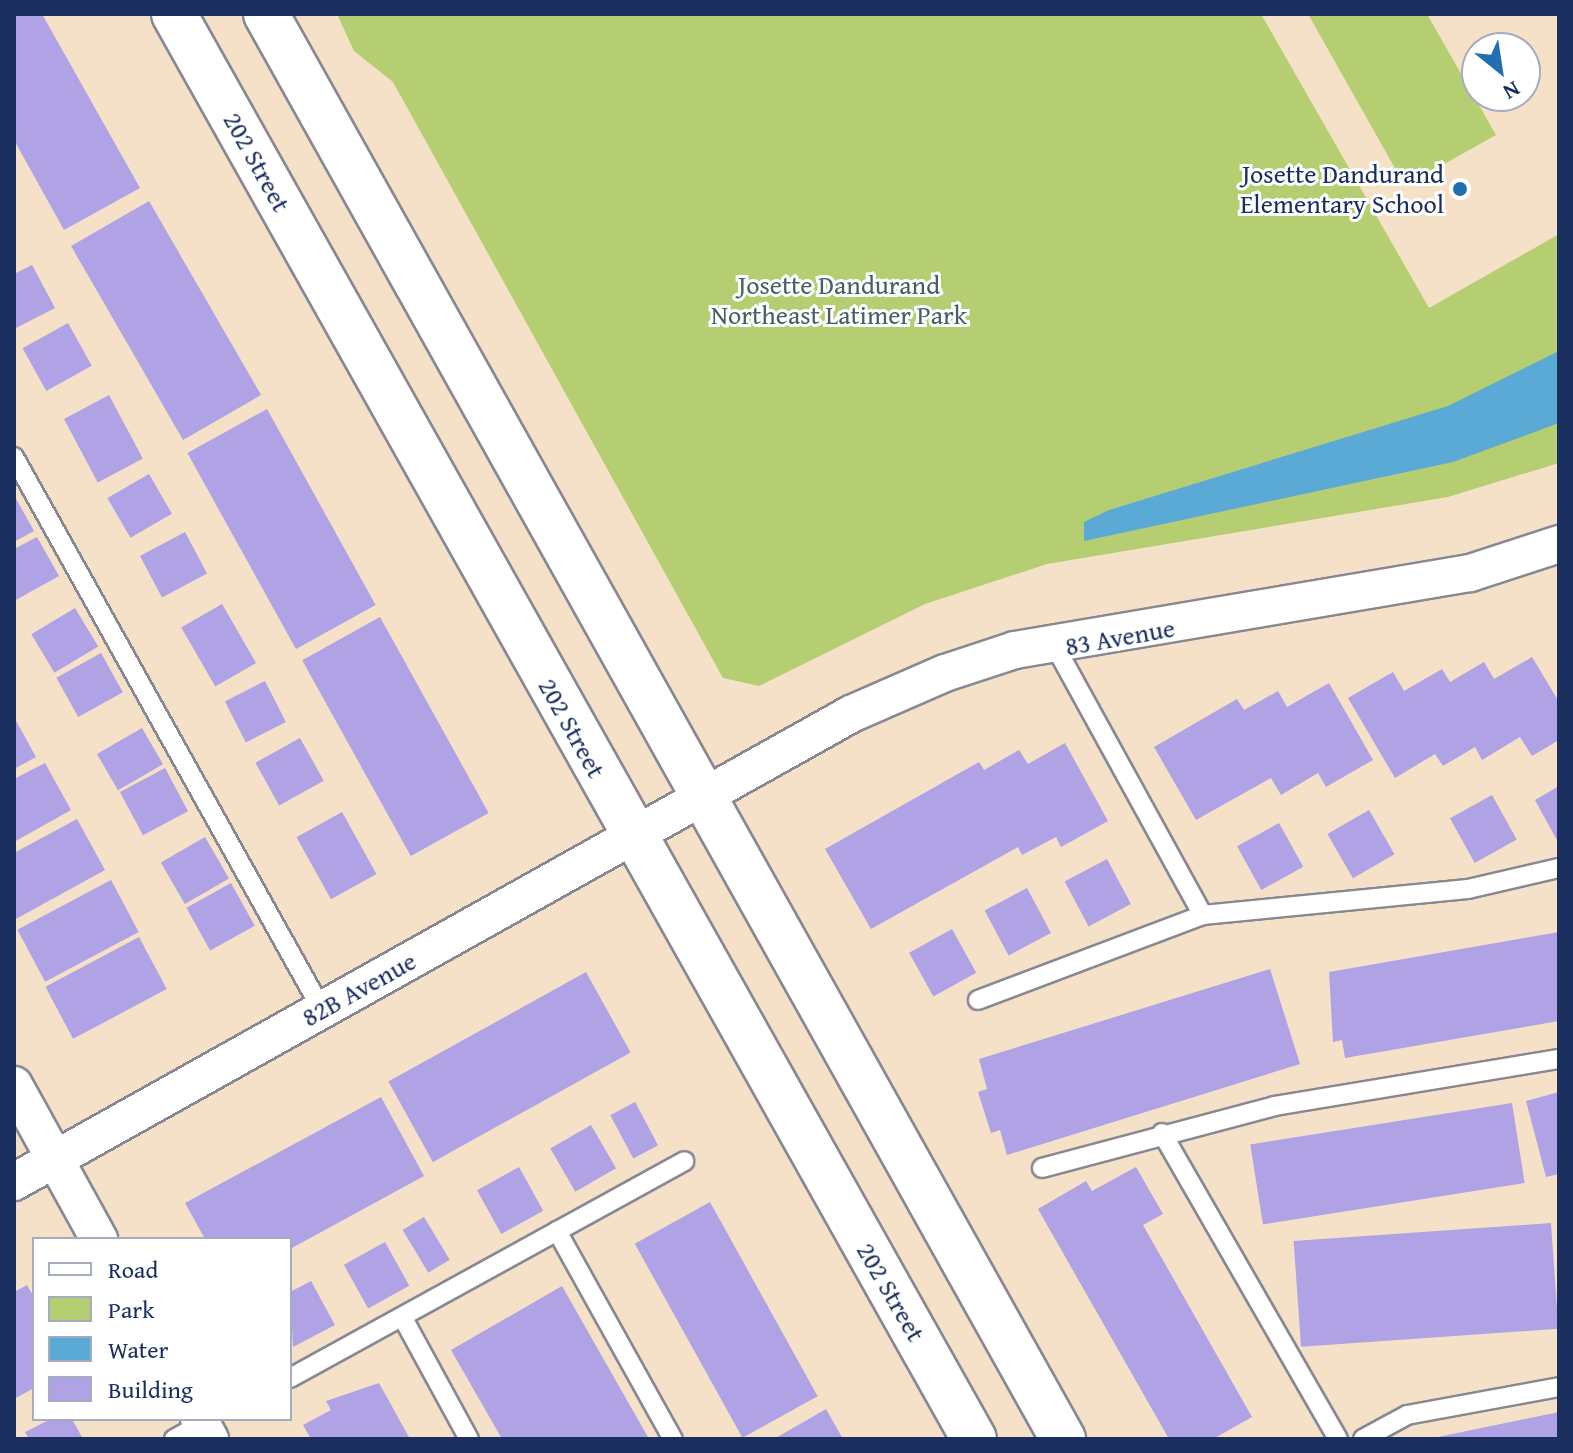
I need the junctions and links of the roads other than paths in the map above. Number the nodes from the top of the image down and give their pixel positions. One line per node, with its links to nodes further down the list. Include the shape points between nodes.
1 (174, 14): 7 (main road, 202 Street)
2 (266, 14): 6 (main road)
3 (14, 457): 11 (lane)
4 (1559, 544): 5 (street, 83 Avenue, via 1470,573)
5 (1056, 648): 6 (street, 83 Avenue, via 1015,650 945,673 851,714); 9 (lane)
6 (705, 797): 7 (street, 82B Avenue); 27 (main road)
7 (632, 836): 11 (street, 82B Avenue); 26 (main road, 202 Street)
8 (1559, 868): 9 (lane, via 1468,889)
9 (1203, 915): 10 (lane)
10 (978, 1000)
11 (322, 1010): 15 (street, 82B Avenue)
12 (1559, 1059): 14 (lane, via 1275,1106)
13 (14, 1085): 15 (street)
14 (1162, 1133): 17 (lane); 28 (lane)
15 (54, 1159): 18 (street, 82B Avenue); 20 (street)
16 (684, 1161): 19 (lane)
17 (1042, 1168)
18 (14, 1182)
19 (557, 1231): 21 (lane); 25 (lane)
20 (98, 1237)
21 (404, 1320): 22 (lane); 24 (lane)
22 (292, 1377)
23 (1559, 1387): 29 (lane, via 1407,1415)
24 (469, 1439)
25 (673, 1439)
26 (974, 1439)
27 (1063, 1439)
28 (1338, 1439)
29 (1363, 1439)

